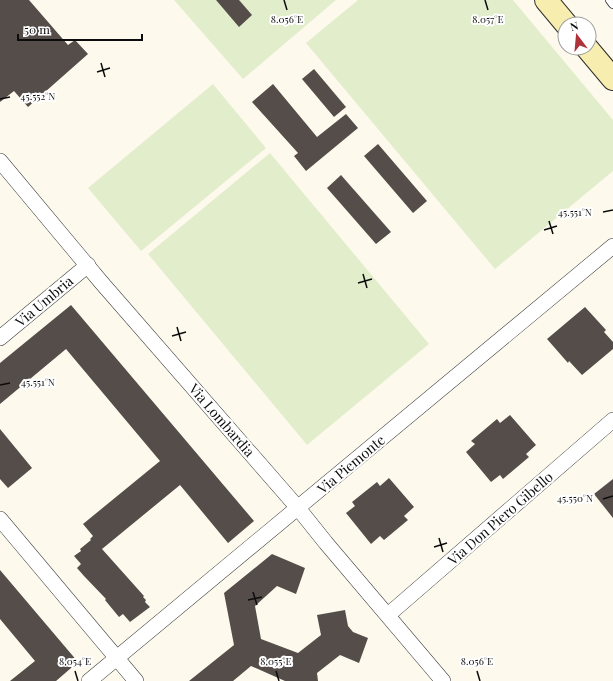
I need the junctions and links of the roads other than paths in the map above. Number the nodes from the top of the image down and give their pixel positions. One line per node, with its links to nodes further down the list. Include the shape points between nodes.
1 (546, 0): 4 (street)
2 (610, 0): 3 (lane)
3 (613, 4)
4 (559, 16)
5 (594, 56): 6 (street)
6 (613, 79)
7 (0, 161): 9 (street, Via Lombardia)
8 (613, 246): 12 (street, Via Piemonte)
9 (88, 265): 10 (street, Via Umbria); 12 (street, Via Lombardia)
10 (0, 338)
11 (613, 420): 14 (street, Via Don Piero Gibello)
12 (298, 508): 14 (street, Via Lombardia); 15 (street, Via Piemonte)
13 (0, 519): 15 (street)
14 (388, 615): 18 (street, Via Lombardia)
15 (116, 659): 16 (street, Via Piemonte); 17 (street)
16 (89, 681)
17 (136, 681)
18 (443, 681)

